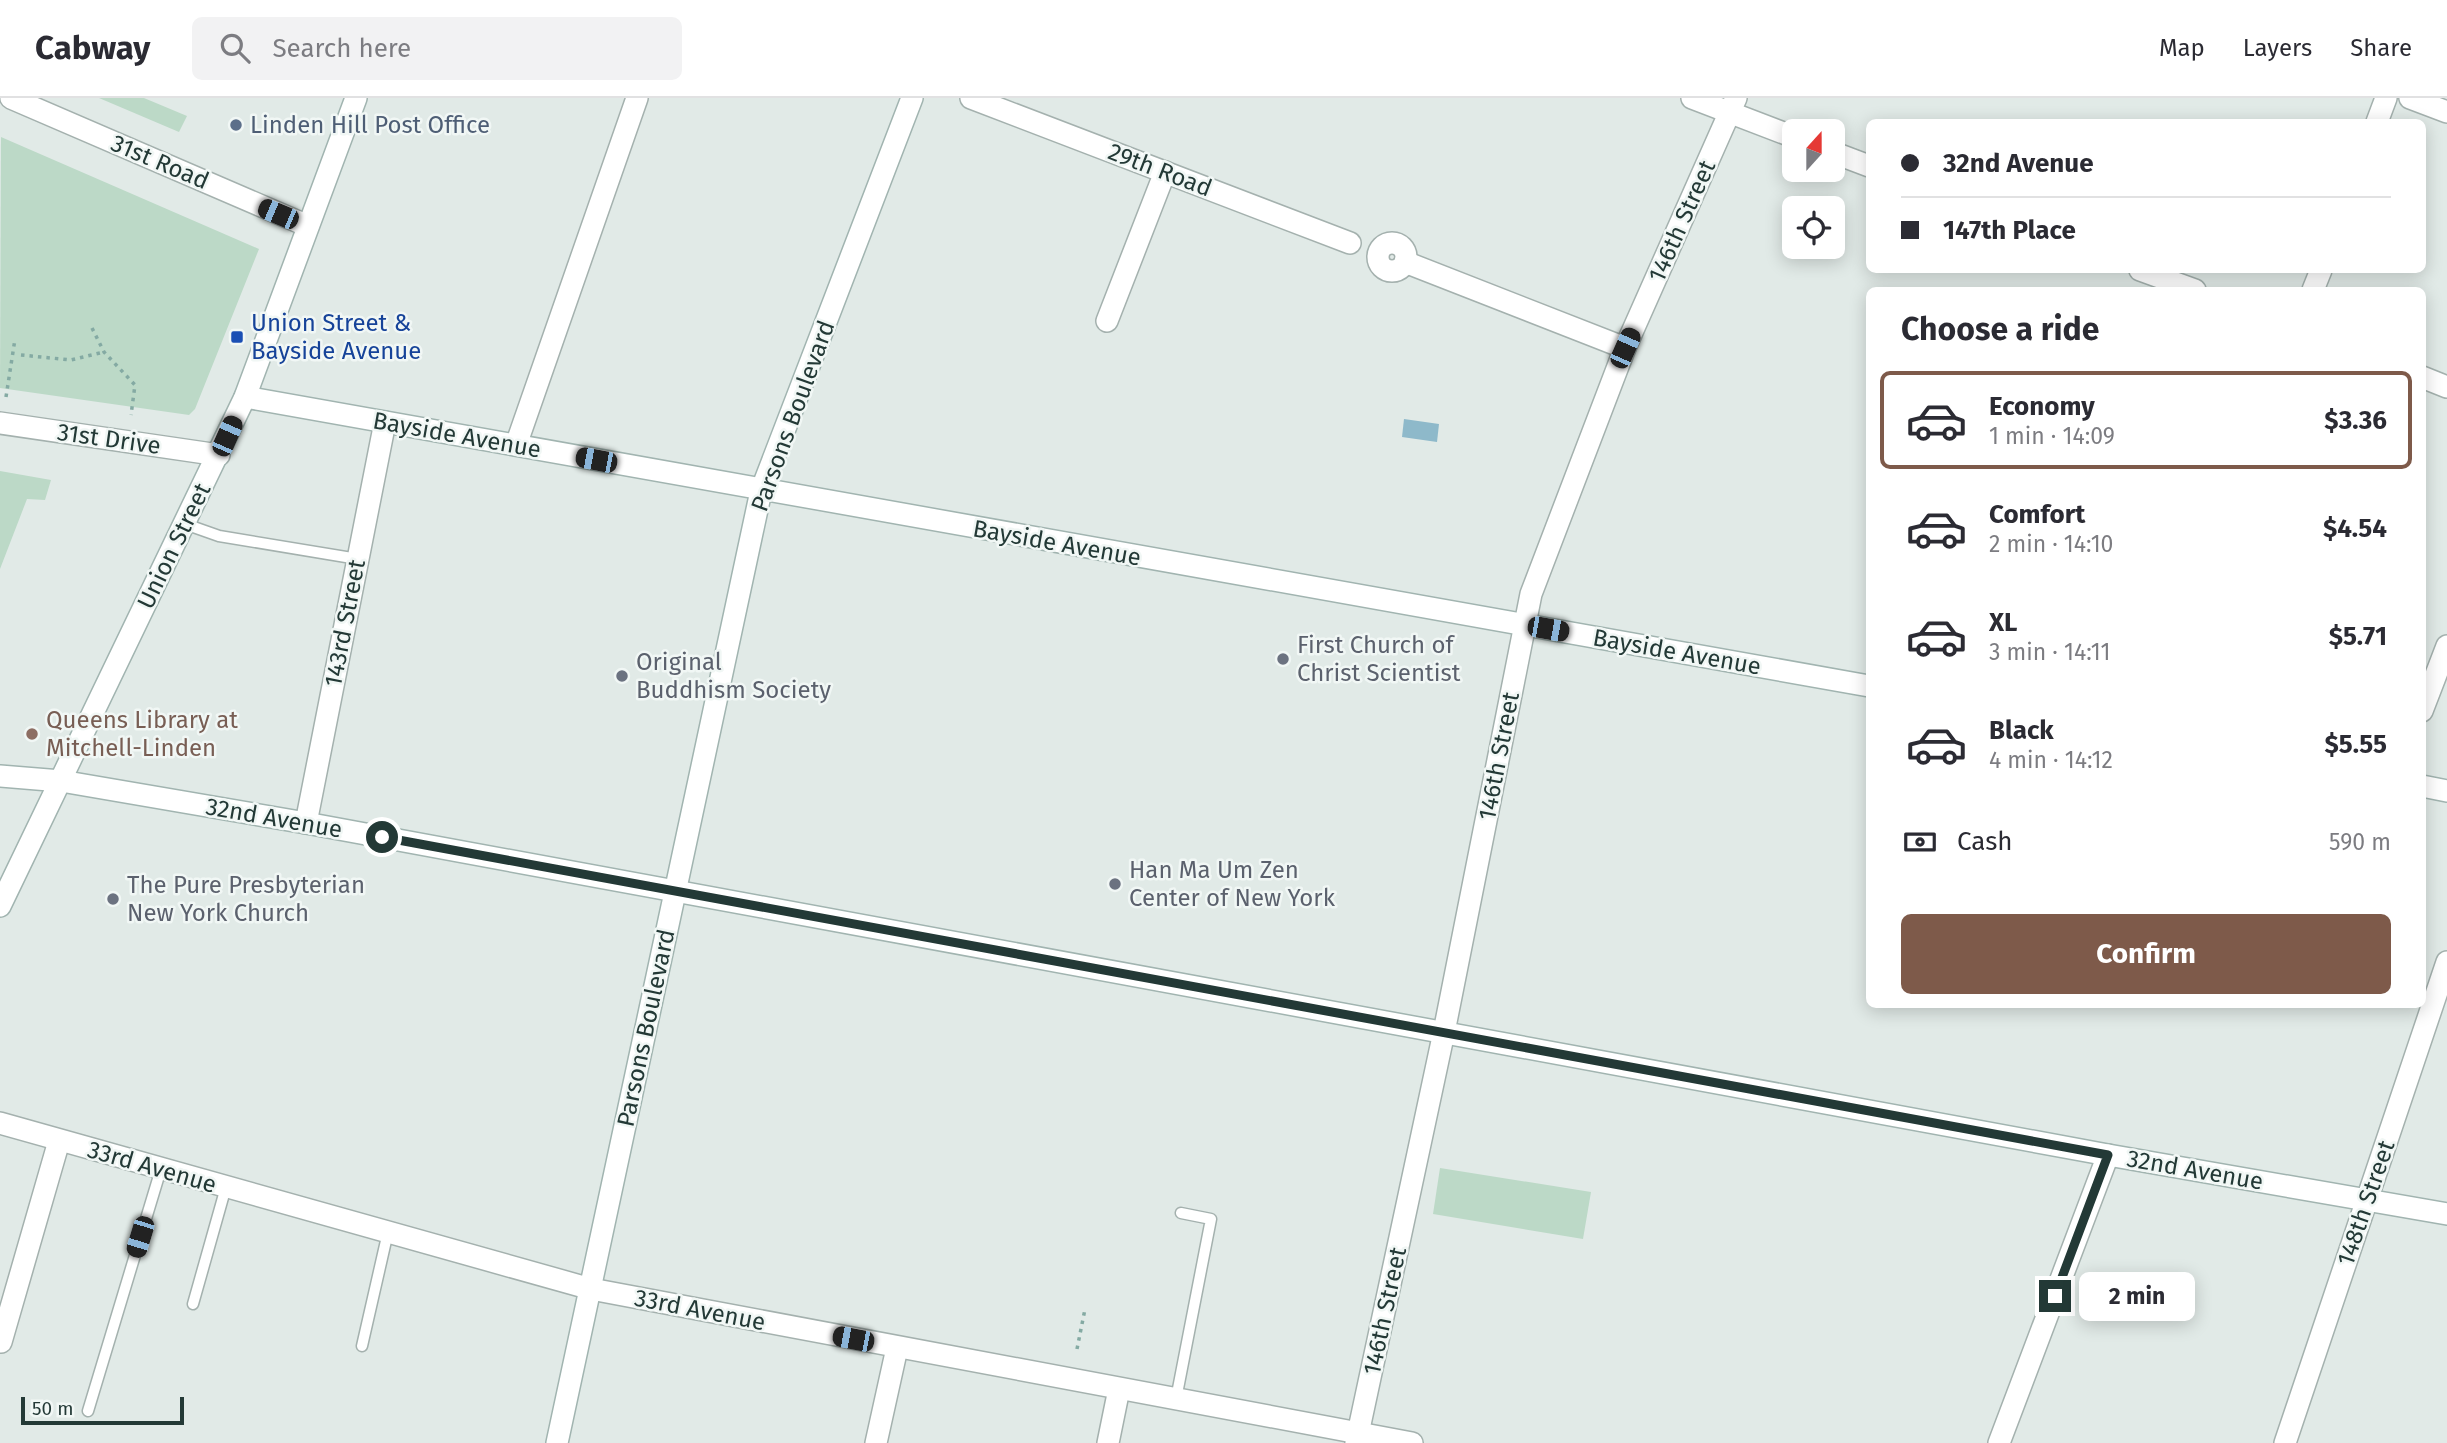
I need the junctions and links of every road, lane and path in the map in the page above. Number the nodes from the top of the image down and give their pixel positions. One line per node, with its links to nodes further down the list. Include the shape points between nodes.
1 (11, 98): 16 (street, 31st Road)
2 (356, 98): 16 (street, Union Street)
3 (637, 98): 34 (street)
4 (912, 98): 36 (street, Parsons Boulevard)
5 (971, 98): 15 (street, 29th Road)
6 (1692, 98): 9 (street)
7 (2386, 98): 11 (street)
8 (2410, 98): 10 (street)
9 (1733, 105): 12 (street); 24 (street, 146th Street)
10 (2447, 112)
11 (2378, 119)
12 (1782, 131)
13 (1845, 157): 14 (street)
14 (1866, 165)
15 (1165, 172): 17 (street, 29th Road); 21 (street)
16 (308, 226): 30 (street, Union Street)
17 (1350, 243)
18 (1405, 262): 24 (street)
19 (2148, 273): 20 (street)
20 (2187, 287)
21 (1107, 321)
22 (92, 328): 25 (path)
23 (15, 339): 29 (path)
24 (1625, 348): 39 (street, 146th Street, via 1531,594)
25 (104, 352): 26 (path, via 71,360); 31 (path, via 135,386)
26 (21, 355)
27 (2426, 379): 28 (street)
28 (2447, 387)
29 (6, 397)
30 (245, 397): 32 (street, Bayside Avenue); 35 (street, Union Street)
31 (131, 415)
32 (384, 422): 34 (street, Bayside Avenue); 38 (street, 143rd Street)
33 (0, 424): 35 (street, 31st Drive)
34 (516, 445): 36 (street, Bayside Avenue)
35 (219, 455): 37 (street, Union Street)
36 (761, 491): 39 (street, Bayside Avenue); 48 (street, Parsons Boulevard)
37 (185, 524): 38 (lane, via 219,536); 44 (street, Union Street)
38 (358, 559): 47 (street, 143rd Street)
39 (1525, 625): 41 (street, Bayside Avenue); 51 (street, 146th Street)
40 (2447, 646): 42 (street)
41 (1866, 685)
42 (2426, 701)
43 (0, 776): 44 (street, 32nd Avenue)
44 (61, 782): 47 (street, 32nd Avenue); 49 (street, Union Street)
45 (2426, 787): 46 (street)
46 (2447, 791)
47 (306, 823): 48 (street, 32nd Avenue)
48 (676, 891): 51 (street, 32nd Avenue); 61 (street, Parsons Boulevard)
49 (0, 906)
50 (2447, 962): 57 (street, 148th Street)
51 (1444, 1032): 54 (street, 32nd Avenue); 71 (street, 146th Street)
52 (0, 1123): 53 (street, 33rd Avenue)
53 (59, 1141): 55 (street, 33rd Avenue); 64 (street)
54 (2108, 1155): 57 (street, 32nd Avenue); 76 (street)
55 (161, 1169): 56 (street, 33rd Avenue); 70 (lane)
56 (226, 1187): 60 (street, 33rd Avenue); 62 (lane)
57 (2367, 1200): 59 (street, 32nd Avenue); 77 (street, 148th Street)
58 (1181, 1213): 69 (lane, via 1211,1219)
59 (2447, 1214)
60 (388, 1232): 61 (street, 33rd Avenue); 65 (lane)
61 (591, 1289): 66 (street, 33rd Avenue); 72 (street, Parsons Boulevard)
62 (193, 1304)
63 (1085, 1309): 67 (path)
64 (1, 1342)
65 (362, 1346)
66 (897, 1348): 68 (street, 33rd Avenue); 73 (street)
67 (1077, 1349)
68 (1119, 1389): 69 (street, 33rd Avenue); 74 (street)
69 (1176, 1399): 71 (street, 33rd Avenue)
70 (88, 1411)
71 (1357, 1438): 75 (street, 33rd Avenue)
72 (557, 1443)
73 (876, 1443)
74 (1108, 1443)
75 (1412, 1443)
76 (1999, 1443)
77 (2285, 1443)

